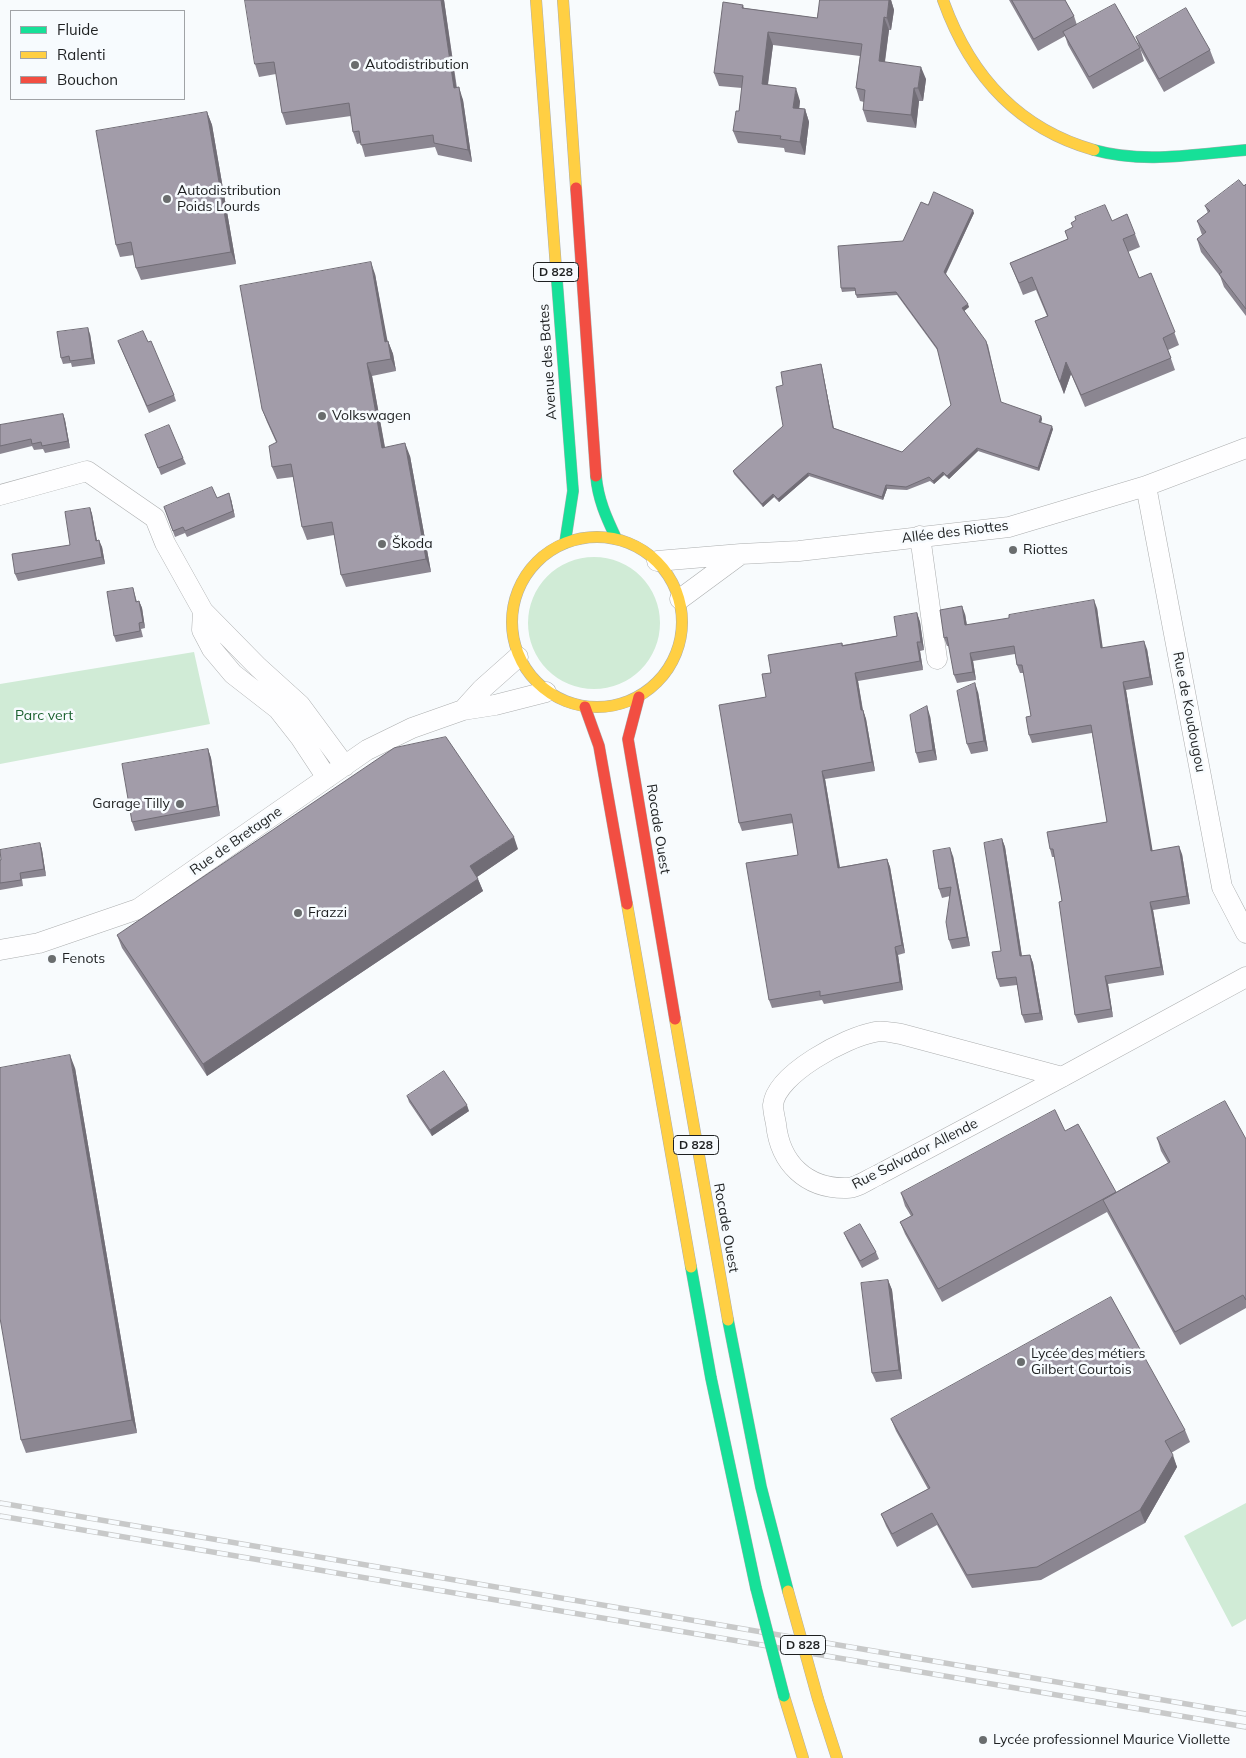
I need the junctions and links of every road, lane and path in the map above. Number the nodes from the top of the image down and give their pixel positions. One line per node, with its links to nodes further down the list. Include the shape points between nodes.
1 (536, 0): 10 (main road, Avenue des Bates / D 828, via 573,491)
2 (562, 0): 9 (main road, D 828, via 597,490)
3 (943, 0): 4 (main road, via 963,47 985,80 1018,110 1064,138 1127,157)
4 (1246, 150)
5 (1246, 448): 6 (street, Allée des Riottes)
6 (1146, 486): 8 (street, Allée des Riottes, via 1008,526); 23 (street, Rue de Koudougou, via 1222,887)
7 (0, 496): 14 (street, via 87,471 155,518 165,543)
8 (920, 536): 11 (street, Allée des Riottes, via 799,551); 16 (street)
9 (616, 538): 10 (main road, via 590,537); 12 (main road, via 638,547)
10 (564, 543): 15 (main road, via 541,557 523,578 513,604 511,630)
11 (741, 554): 12 (street, Allée des Riottes); 13 (street)
12 (657, 561): 13 (main road, via 671,579)
13 (680, 599): 18 (main road, via 683,622 680,644 671,665 657,683)
14 (203, 610): 21 (street, via 300,705); 22 (street, via 202,630 212,648 234,674 278,709)
15 (518, 657): 17 (main road); 20 (street, Rue de Bretagne)
16 (937, 660)
17 (546, 692): 19 (main road, via 565,702); 20 (street, Rue de Bretagne)
18 (639, 697): 19 (main road, via 604,708); 28 (main road, Rocade Ouest / D 828, bridge, via 628,739 732,1343 761,1487)
19 (585, 707): 27 (main road, D 828, bridge, via 599,746 711,1378 756,1588)
20 (463, 710): 21 (street, Rue de Bretagne, via 412,728 367,750)
21 (345, 766): 22 (street, Rue de Bretagne)
22 (327, 778): 24 (street, Rue de Bretagne, via 138,909 39,943)
23 (1246, 934)
24 (0, 950)
25 (1246, 977): 26 (street, Rue Salvador Allende)
26 (1062, 1078): 26 (street, Rue Salvador Allende, via 849,1188 810,1180 794,1169 783,1154 777,1135 773,1105 780,1088 802,1067 828,1051 876,1031 901,1034)
27 (803, 1758)
28 (837, 1758)

